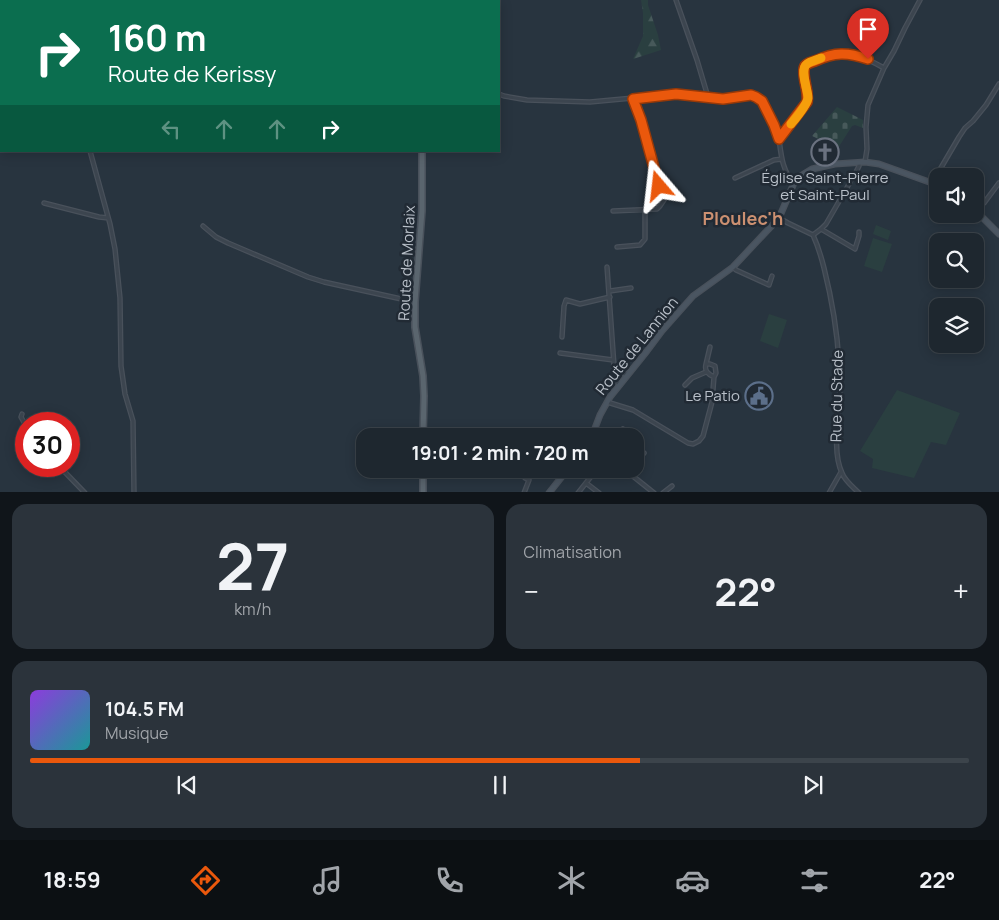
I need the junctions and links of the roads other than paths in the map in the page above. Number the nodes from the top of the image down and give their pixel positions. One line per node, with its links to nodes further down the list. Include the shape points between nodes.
1 (676, 0): 6 (street)
2 (920, 0): 3 (street)
3 (884, 68): 8 (street, via 856,55 836,53 806,64 807,102); 12 (street, via 868,105 867,149)
4 (999, 84): 13 (street, via 986,105 965,128)
5 (500, 94): 7 (street, via 527,100 590,102)
6 (708, 97): 7 (street, via 676,94); 8 (street, via 756,97 765,106)
7 (633, 99): 20 (street, via 664,200 657,209)
8 (779, 139): 11 (street)
9 (90, 152): 22 (street)
10 (422, 152): 37 (main road, Route de Morlaix, via 422,211)
11 (782, 159): 14 (street); 16 (street)
12 (862, 162): 15 (street, via 879,164); 16 (street, via 812,168); 26 (street)
13 (941, 168)
14 (734, 178)
15 (929, 182)
16 (794, 183): 23 (street, Route de Lannion)
17 (999, 183): 19 (street)
18 (44, 203): 22 (street)
19 (984, 203)
20 (645, 210): 21 (street); 30 (street, via 645,239 640,245)
21 (613, 211)
22 (108, 218): 62 (street, via 120,298 123,383 133,421)
23 (779, 218): 29 (street); 32 (street, Route de Lannion)
24 (984, 218): 28 (street)
25 (203, 226): 37 (street, via 228,243 308,277)
26 (821, 229): 27 (street, via 855,249); 29 (street)
27 (859, 232)
28 (999, 234)
29 (813, 235): 52 (street, Rue du Stade, via 830,291 838,342 840,403 836,447)
30 (617, 247)
31 (607, 267): 35 (street)
32 (733, 267): 33 (street, via 769,285); 45 (street, Route de Lannion, via 687,303)
33 (772, 276)
34 (631, 288): 35 (street)
35 (610, 291): 36 (street)
36 (610, 297): 38 (street, via 580,304 566,300); 41 (street)
37 (415, 302): 50 (main road, Route de Morlaix, via 424,396)
38 (562, 336)
39 (710, 347): 42 (street)
40 (560, 353): 41 (street)
41 (613, 360): 43 (street)
42 (706, 364): 44 (street); 46 (street, via 714,366)
43 (614, 365): 45 (street); 47 (street, via 614,378)
44 (706, 372): 46 (street); 48 (street)
45 (628, 375): 47 (street, Route de Lannion)
46 (714, 377): 49 (street, via 712,402 703,436 693,444 633,410)
47 (620, 385): 49 (street, Route de Lannion)
48 (685, 385)
49 (607, 402): 51 (street, Route de Lannion)
50 (423, 428)
51 (596, 428)
52 (841, 472): 70 (street); 71 (street, Rue du Stade)
53 (70, 477): 61 (street)
54 (423, 478): 63 (main road)
55 (525, 478): 64 (street, via 529,480)
56 (561, 478): 65 (street)
57 (589, 478): 59 (street)
58 (636, 478): 68 (street)
59 (586, 482): 66 (street); 67 (street)
60 (672, 486): 69 (street)
61 (85, 492)
62 (134, 492)
63 (423, 492)
64 (524, 492)
65 (549, 492)
66 (578, 492)
67 (599, 492)
68 (654, 492)
69 (663, 492)
70 (829, 492)
71 (859, 492)

